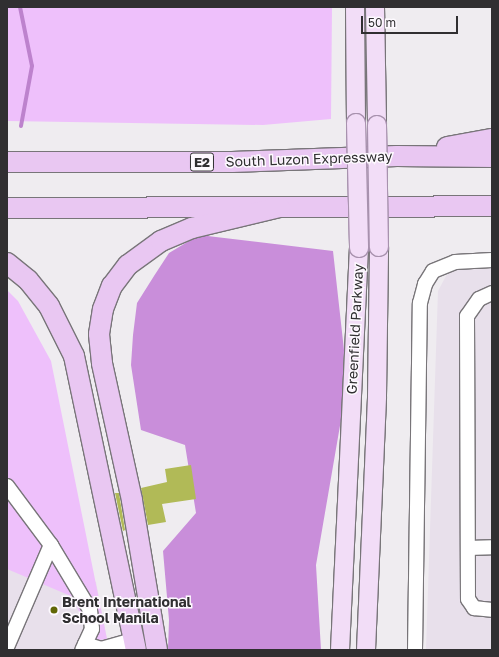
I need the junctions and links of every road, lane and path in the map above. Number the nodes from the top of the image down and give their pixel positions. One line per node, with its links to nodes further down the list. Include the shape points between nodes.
1 (355, 7): 22 (main road, Greenfield Parkway, bridge, via 359,248)
2 (375, 7): 23 (main road, Greenfield Parkway, bridge, via 380,247 377,410)
3 (492, 139): 4 (highway)
4 (397, 156): 5 (highway, South Luzon Expressway / E2); 6 (highway, South Luzon Expressway / E2, via 232,162)
5 (492, 157)
6 (7, 162)
7 (492, 206): 8 (highway)
8 (280, 207): 9 (highway); 21 (highway, via 192,228 156,244 139,255 119,275 103,309 99,334 102,363 132,500)
9 (7, 208)
10 (492, 260): 24 (street, via 455,262 433,271 425,284 420,303)
11 (7, 263): 18 (highway, via 28,280 49,306 74,356)
12 (492, 293): 16 (street, via 479,299 467,316)
13 (7, 486): 14 (street)
14 (51, 545): 19 (street); 20 (street, via 90,610 92,629)
15 (492, 547): 16 (street)
16 (468, 548): 17 (street, via 468,599 474,608)
17 (492, 610)
18 (134, 645): 20 (street, via 101,649)
19 (7, 647)
20 (83, 647)
21 (157, 650)
22 (340, 650)
23 (366, 650)
24 (415, 650)

